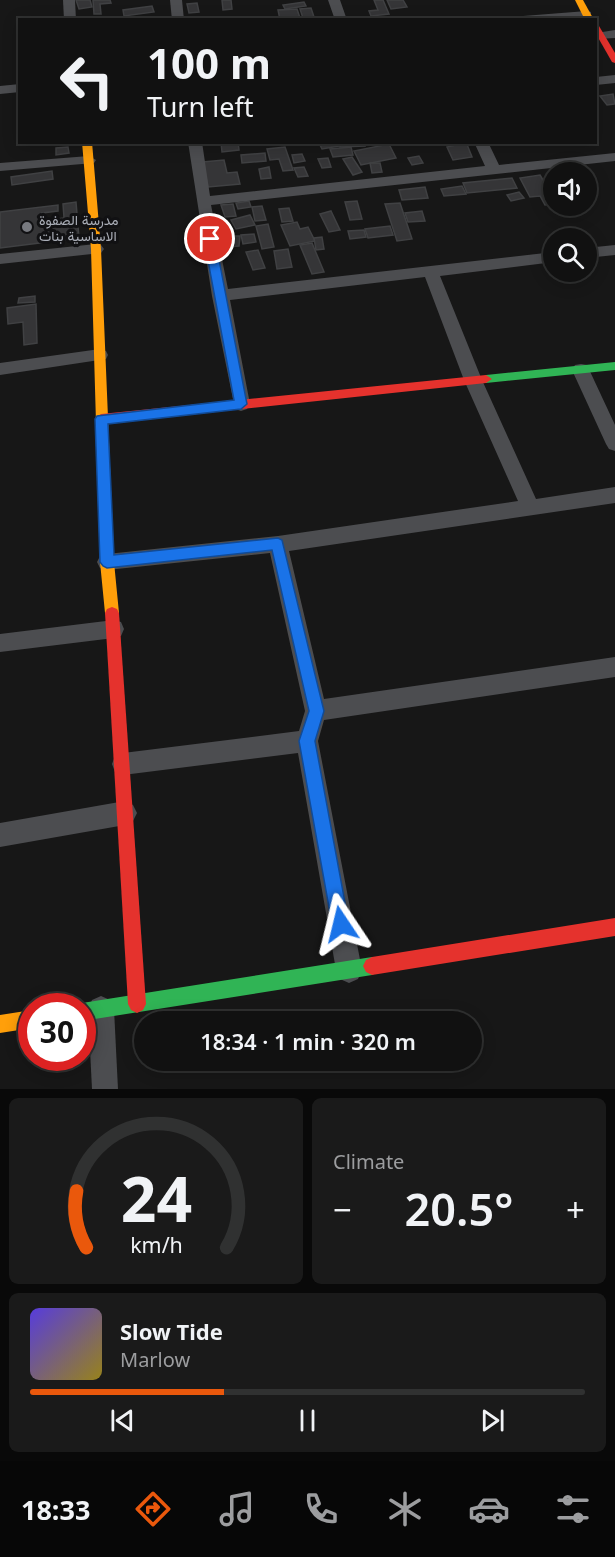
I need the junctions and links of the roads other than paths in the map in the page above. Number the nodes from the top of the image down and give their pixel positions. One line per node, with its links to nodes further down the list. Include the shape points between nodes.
1 (69, 0): 6 (street)
2 (176, 0): 7 (street)
3 (334, 0): 8 (street)
4 (579, 0): 5 (street)
5 (589, 17): 9 (street)
6 (70, 18)
7 (178, 18)
8 (340, 18)
9 (567, 18)
10 (598, 32): 11 (street); 12 (street)
11 (615, 34)
12 (615, 60)
13 (615, 79): 14 (street)
14 (597, 81)
15 (18, 88): 16 (street)
16 (0, 90)
17 (87, 144): 21 (street)
18 (195, 144): 24 (street)
19 (482, 144): 23 (street)
20 (615, 157): 23 (street)
21 (89, 160): 22 (street); 25 (street)
22 (0, 167)
23 (494, 170): 24 (street)
24 (203, 201): 31 (street)
25 (96, 249): 29 (street); 32 (street)
26 (615, 250): 27 (street)
27 (597, 252)
28 (543, 258): 30 (street)
29 (0, 259)
30 (431, 272): 31 (street); 36 (street)
31 (220, 296): 37 (street)
32 (100, 355): 34 (street); 38 (street)
33 (615, 366): 35 (street)
34 (0, 369)
35 (581, 370): 36 (street); 39 (street)
36 (473, 380): 37 (street); 41 (street)
37 (241, 404): 38 (street)
38 (101, 419): 43 (street)
39 (615, 444)
40 (615, 495): 41 (street)
41 (530, 507): 42 (street)
42 (278, 544): 43 (street); 47 (street)
43 (107, 562): 44 (street)
44 (114, 629): 45 (street); 49 (street)
45 (0, 643)
46 (615, 667): 47 (street)
47 (316, 711): 48 (street)
48 (307, 741): 49 (street); 53 (street)
49 (123, 764): 50 (street)
50 (125, 813): 51 (street); 54 (street)
51 (0, 835)
52 (615, 927): 53 (street)
53 (349, 970): 54 (street)
54 (137, 1004): 55 (street)
55 (96, 1009)
56 (18, 1021): 57 (street)
57 (0, 1024)
58 (96, 1034): 59 (street)
59 (105, 1089)

